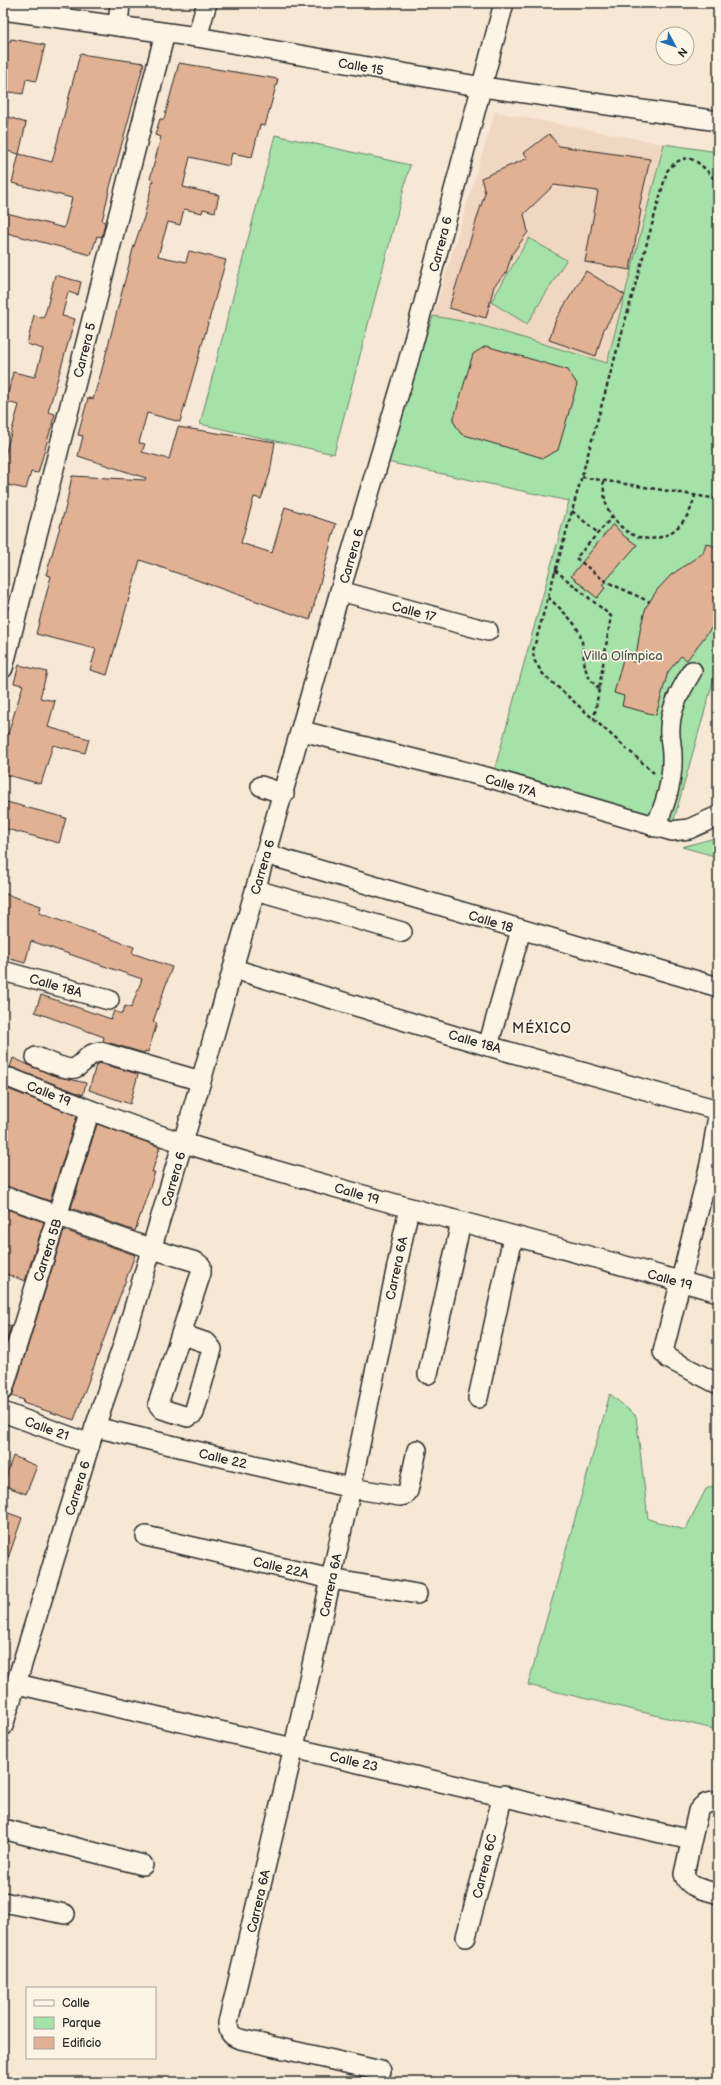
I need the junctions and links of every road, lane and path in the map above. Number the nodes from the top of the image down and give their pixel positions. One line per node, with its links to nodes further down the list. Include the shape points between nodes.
1 (120, 3): 5 (street)
2 (207, 3): 7 (street)
3 (504, 3): 8 (street, Carrera 6)
4 (3, 10): 5 (street, Calle 15)
5 (118, 26): 6 (street, Calle 15)
6 (165, 33): 7 (street, Calle 15); 23 (street, Carrera 5)
7 (197, 37): 8 (street, Calle 15)
8 (483, 87): 9 (street, Calle 15); 19 (street, Carrera 6, via 407,366)
9 (718, 121)
10 (718, 183): 11 (path, via 694,159 675,161 667,171)
11 (582, 477): 12 (path); 15 (path)
12 (603, 481): 13 (path); 16 (path, via 609,510)
13 (695, 496): 14 (path); 16 (path, via 682,523 661,538 650,540 630,534)
14 (718, 499)
15 (572, 511): 17 (path); 18 (path)
16 (613, 516): 17 (path)
17 (598, 533): 21 (path, via 576,558 605,581)
18 (556, 570): 20 (path); 25 (path, via 611,616)
19 (340, 591): 22 (street, Calle 17); 27 (street, Carrera 6)
20 (548, 596): 25 (path, via 578,631 584,667 593,683); 26 (path, via 533,651 534,660 543,674)
21 (650, 602)
22 (488, 631)
23 (3, 668)
24 (692, 671): 32 (street, via 672,713 672,772 669,789)
25 (600, 688): 26 (path)
26 (594, 719): 28 (path)
27 (302, 731): 30 (street, Carrera 6); 32 (street, Calle 17A, via 490,778)
28 (657, 776)
29 (261, 786): 30 (street)
30 (284, 794): 33 (street, Carrera 6)
31 (718, 816): 32 (street, Calle 17A, via 680,831)
32 (655, 826)
33 (265, 854): 34 (street, Carrera 6); 35 (street, Calle 18)
34 (256, 890): 36 (street); 37 (street, Carrera 6)
35 (521, 930): 39 (street, Calle 18); 41 (street)
36 (402, 932)
37 (234, 969): 41 (street, Calle 18A); 44 (street, Carrera 6)
38 (3, 971): 40 (street, Calle 18A)
39 (718, 987)
40 (109, 1000)
41 (488, 1046): 46 (street, Calle 18A)
42 (36, 1057): 44 (street, via 75,1068 92,1052 101,1052)
43 (3, 1078): 45 (street, Calle 19, via 10,1078)
44 (201, 1081): 48 (street, Carrera 6)
45 (90, 1110): 48 (street, Calle 19); 51 (street, Carrera 5B)
46 (718, 1110)
47 (718, 1116): 55 (street, via 710,1164)
48 (183, 1143): 50 (street, Calle 19); 54 (street, Carrera 6)
49 (3, 1196): 51 (street)
50 (409, 1208): 52 (street, Calle 19); 65 (street, Carrera 6A)
51 (58, 1216): 54 (street); 60 (street, Carrera 5B)
52 (462, 1222): 53 (street, Calle 19); 58 (street)
53 (513, 1237): 55 (street, Calle 19); 61 (street)
54 (152, 1249): 57 (street, via 196,1262 201,1266); 63 (street, Carrera 6)
55 (682, 1282): 56 (street, Calle 19); 59 (street, via 663,1352 669,1359)
56 (718, 1292)
57 (181, 1334)
58 (428, 1374)
59 (718, 1384)
60 (3, 1390)
61 (478, 1398)
62 (3, 1412): 63 (street, Calle 21)
63 (92, 1436): 65 (street, Calle 22); 69 (street, Carrera 6)
64 (417, 1450): 65 (street, Calle 22, via 405,1495)
65 (352, 1488): 67 (street, Carrera 6A)
66 (146, 1536): 67 (street, Calle 22A)
67 (331, 1579): 68 (street, Calle 22A); 71 (street, Carrera 6A)
68 (417, 1594)
69 (17, 1684): 70 (street, Carrera 6); 71 (street, Calle 23)
70 (3, 1726)
71 (294, 1747): 72 (street, Calle 23); 81 (street, Carrera 6A, via 228,2031 233,2037)
72 (503, 1796): 75 (street, Calle 23); 80 (street, Carrera 6C)
73 (718, 1803): 75 (street, via 703,1804 698,1811)
74 (3, 1829): 76 (street)
75 (691, 1840): 77 (street, via 684,1874 686,1882)
76 (143, 1865)
77 (718, 1894)
78 (3, 1902): 79 (street)
79 (65, 1914)
80 (466, 1937)
81 (381, 2071)

